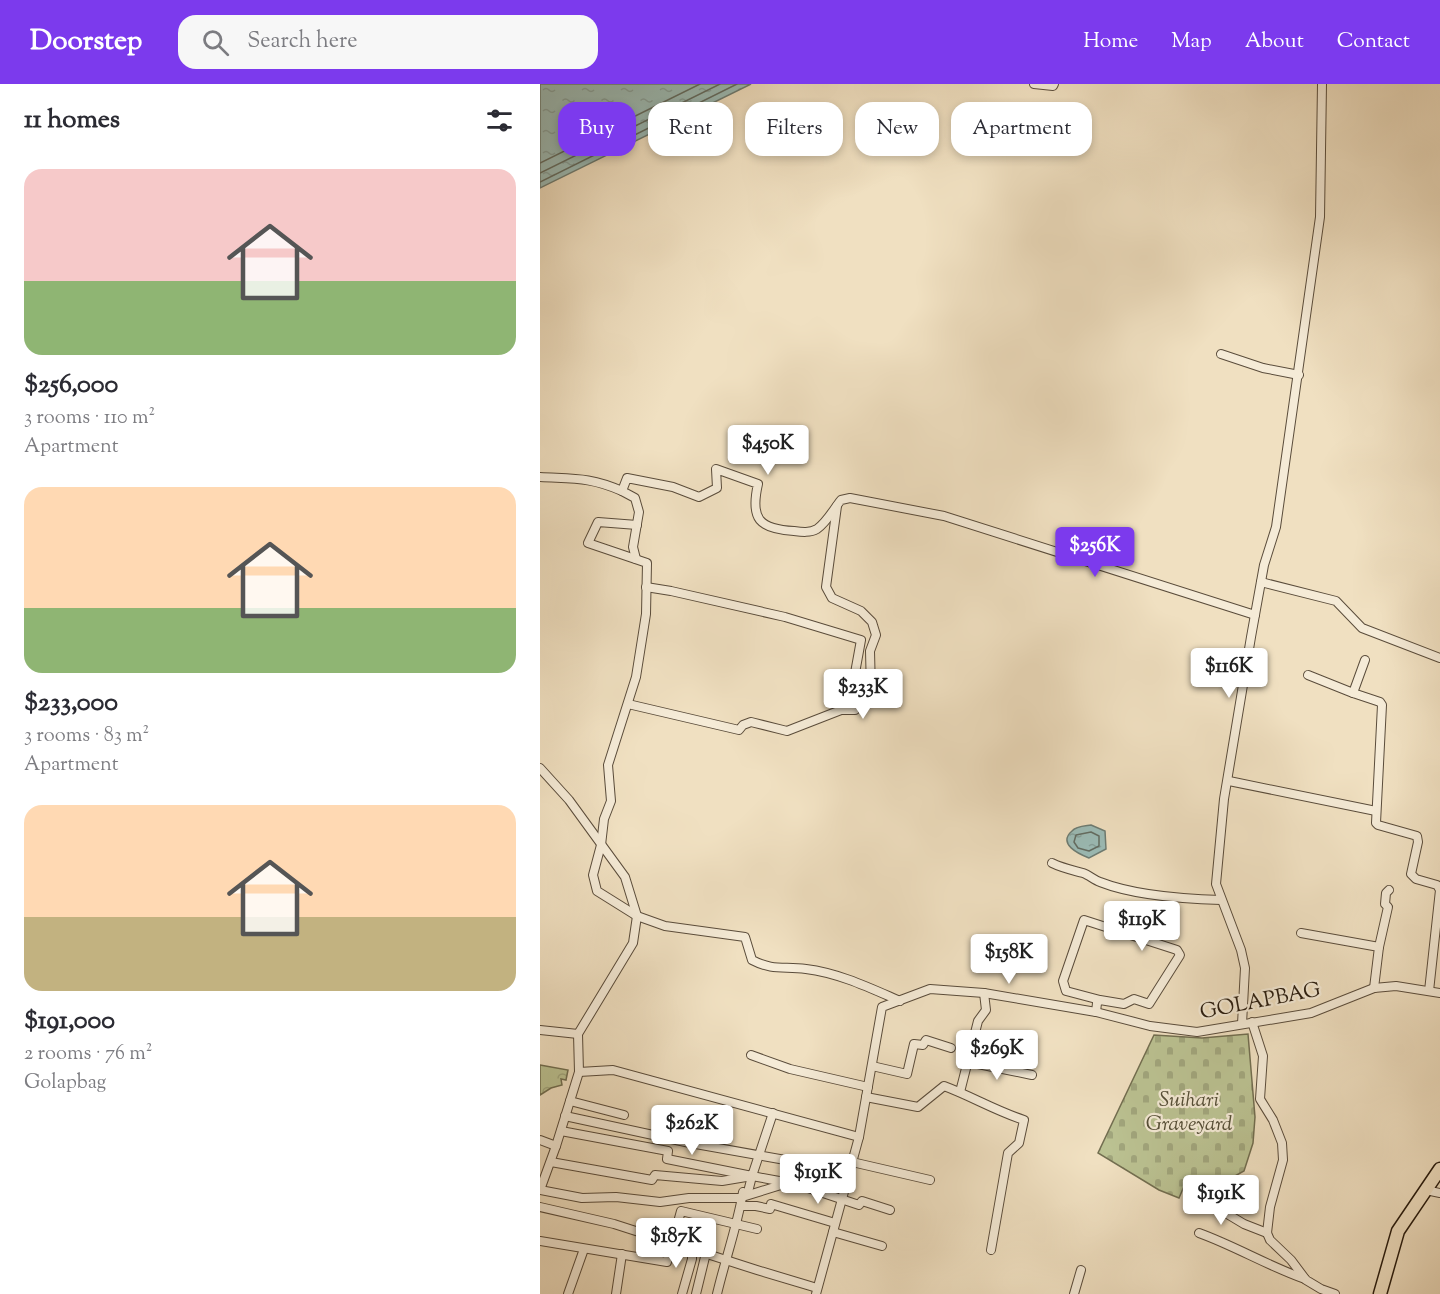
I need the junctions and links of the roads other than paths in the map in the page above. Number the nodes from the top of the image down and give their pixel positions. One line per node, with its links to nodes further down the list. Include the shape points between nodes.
1 (1034, 84): 2 (street)
2 (1054, 84)
3 (1322, 84): 5 (street, via 1320,217)
4 (1221, 354): 5 (street)
5 (1299, 375): 11 (street, via 1276,527)
6 (540, 477): 7 (street, via 601,482)
7 (622, 491): 8 (street, via 627,478 699,498 717,488 716,469 758,484 754,503 759,518 765,526 784,531 809,532 824,522); 9 (street, via 635,498)
8 (837, 505): 13 (street, via 850,498 944,516); 17 (street, via 826,587 832,598 861,611 872,622 876,635 870,651)
9 (637, 525): 10 (street, via 633,548); 10 (street, via 597,522 588,543)
10 (636, 559): 12 (street, via 647,563)
11 (1261, 582): 13 (street); 14 (street, via 1336,601 1362,628)
12 (646, 587): 17 (street, via 785,617 861,640 855,673); 19 (street, via 646,614)
13 (1255, 615): 21 (street)
14 (1440, 658)
15 (1365, 660): 18 (street)
16 (1308, 675): 18 (street)
17 (871, 676): 19 (street, via 871,691 857,699 855,710 841,710 787,731 751,722 739,730)
18 (1353, 693): 22 (street, via 1382,705)
19 (628, 704): 23 (street, via 608,765 611,801)
20 (540, 768): 23 (street)
21 (1228, 781): 22 (street); 26 (street, via 1216,884)
22 (1376, 811): 31 (street, via 1378,825 1417,836 1411,874 1440,890)
23 (601, 845): 27 (street, via 625,877); 27 (street, via 593,875 597,891)
24 (1052, 863): 26 (street, via 1110,886 1183,899)
25 (1389, 890): 29 (street)
26 (1221, 900): 38 (street, via 1245,968)
27 (637, 916): 34 (street, via 665,926 745,937 752,960 766,967 807,969 854,981); 40 (street, via 633,943)
28 (1301, 933): 29 (street)
29 (1379, 947): 30 (street)
30 (1374, 988): 31 (street, GOLAPBAG, via 1395,986); 37 (street, GOLAPBAG, via 1311,1013)
31 (1429, 991): 33 (street, GOLAPBAG)
32 (984, 993): 34 (street, GOLAPBAG, via 930,989); 36 (street, GOLAPBAG); 43 (street, via 986,1010 978,1021)
33 (1440, 993)
34 (900, 1000): 44 (street, GOLAPBAG, via 882,1007)
35 (1100, 1000): 35 (street, via 1066,991 1063,981 1084,920 1179,952 1149,1004 1134,999 1124,1004); 36 (street)
36 (1096, 1012): 38 (street, GOLAPBAG, via 1150,1026 1197,1032)
37 (1252, 1022): 38 (street, GOLAPBAG); 80 (street, via 1263,1056 1260,1099 1282,1143 1283,1160)
38 (1242, 1024)
39 (540, 1030): 40 (street)
40 (578, 1034): 45 (street)
41 (951, 1048): 44 (street, via 926,1040 923,1045 914,1044 908,1074)
42 (751, 1055): 47 (street, via 790,1069)
43 (968, 1062): 46 (street); 48 (street)
44 (872, 1066): 47 (street, GOLAPBAG)
45 (579, 1072): 50 (street); 51 (street, via 613,1070)
46 (1032, 1074)
47 (868, 1087): 49 (street, GOLAPBAG)
48 (960, 1092): 49 (street, via 944,1086 918,1107); 86 (street, via 1024,1120 1019,1143 1008,1153)
49 (866, 1097): 55 (street, GOLAPBAG)
50 (570, 1101): 52 (street); 53 (street)
51 (773, 1113): 55 (street); 58 (street)
52 (624, 1115)
53 (565, 1116): 54 (street); 58 (street)
54 (561, 1131): 57 (street); 63 (street, via 668,1151 667,1159)
55 (859, 1137): 60 (street, GOLAPBAG)
56 (540, 1140): 57 (street)
57 (556, 1146): 59 (street)
58 (758, 1155): 61 (street); 63 (street)
59 (550, 1162): 63 (street, via 652,1180 655,1175 722,1181); 66 (street)
60 (852, 1162): 61 (street); 65 (street); 71 (street, GOLAPBAG)
61 (826, 1168): 64 (street)
62 (1440, 1169): 67 (highway)
63 (752, 1176): 64 (street); 70 (street, via 748,1192 743,1192)
64 (796, 1180): 70 (street); 71 (street)
65 (930, 1180)
66 (540, 1190): 70 (street, via 582,1198 660,1202)
67 (1426, 1190): 69 (street); 100 (highway, via 1398,1231)
68 (1188, 1191): 80 (street)
69 (1440, 1193)
70 (742, 1197): 72 (street)
71 (842, 1199): 74 (street); 75 (street, GOLAPBAG)
72 (741, 1206): 75 (street, via 770,1209 771,1204); 76 (street)
73 (540, 1207): 82 (street, via 614,1224)
74 (890, 1210)
75 (835, 1223): 78 (street, GOLAPBAG)
76 (737, 1224): 77 (street); 82 (street, via 681,1211); 89 (street)
77 (757, 1229)
78 (833, 1232): 83 (street); 92 (street, GOLAPBAG)
79 (1199, 1233): 91 (street)
80 (1267, 1233): 91 (street)
81 (540, 1241): 84 (street)
82 (672, 1244): 85 (street); 88 (street, via 667,1262)
83 (882, 1246)
84 (584, 1249): 88 (street); 93 (street)
85 (692, 1249): 87 (street); 95 (street)
86 (990, 1250)
87 (706, 1253): 89 (street); 96 (street)
88 (622, 1254): 94 (street)
89 (725, 1259): 92 (street); 97 (street)
90 (1081, 1270): 98 (street)
91 (1306, 1280): 99 (street)
92 (817, 1291)
93 (568, 1294)
94 (616, 1294)
95 (682, 1294)
96 (696, 1294)
97 (717, 1294)
98 (1074, 1294)
99 (1335, 1294)
100 (1380, 1294)

